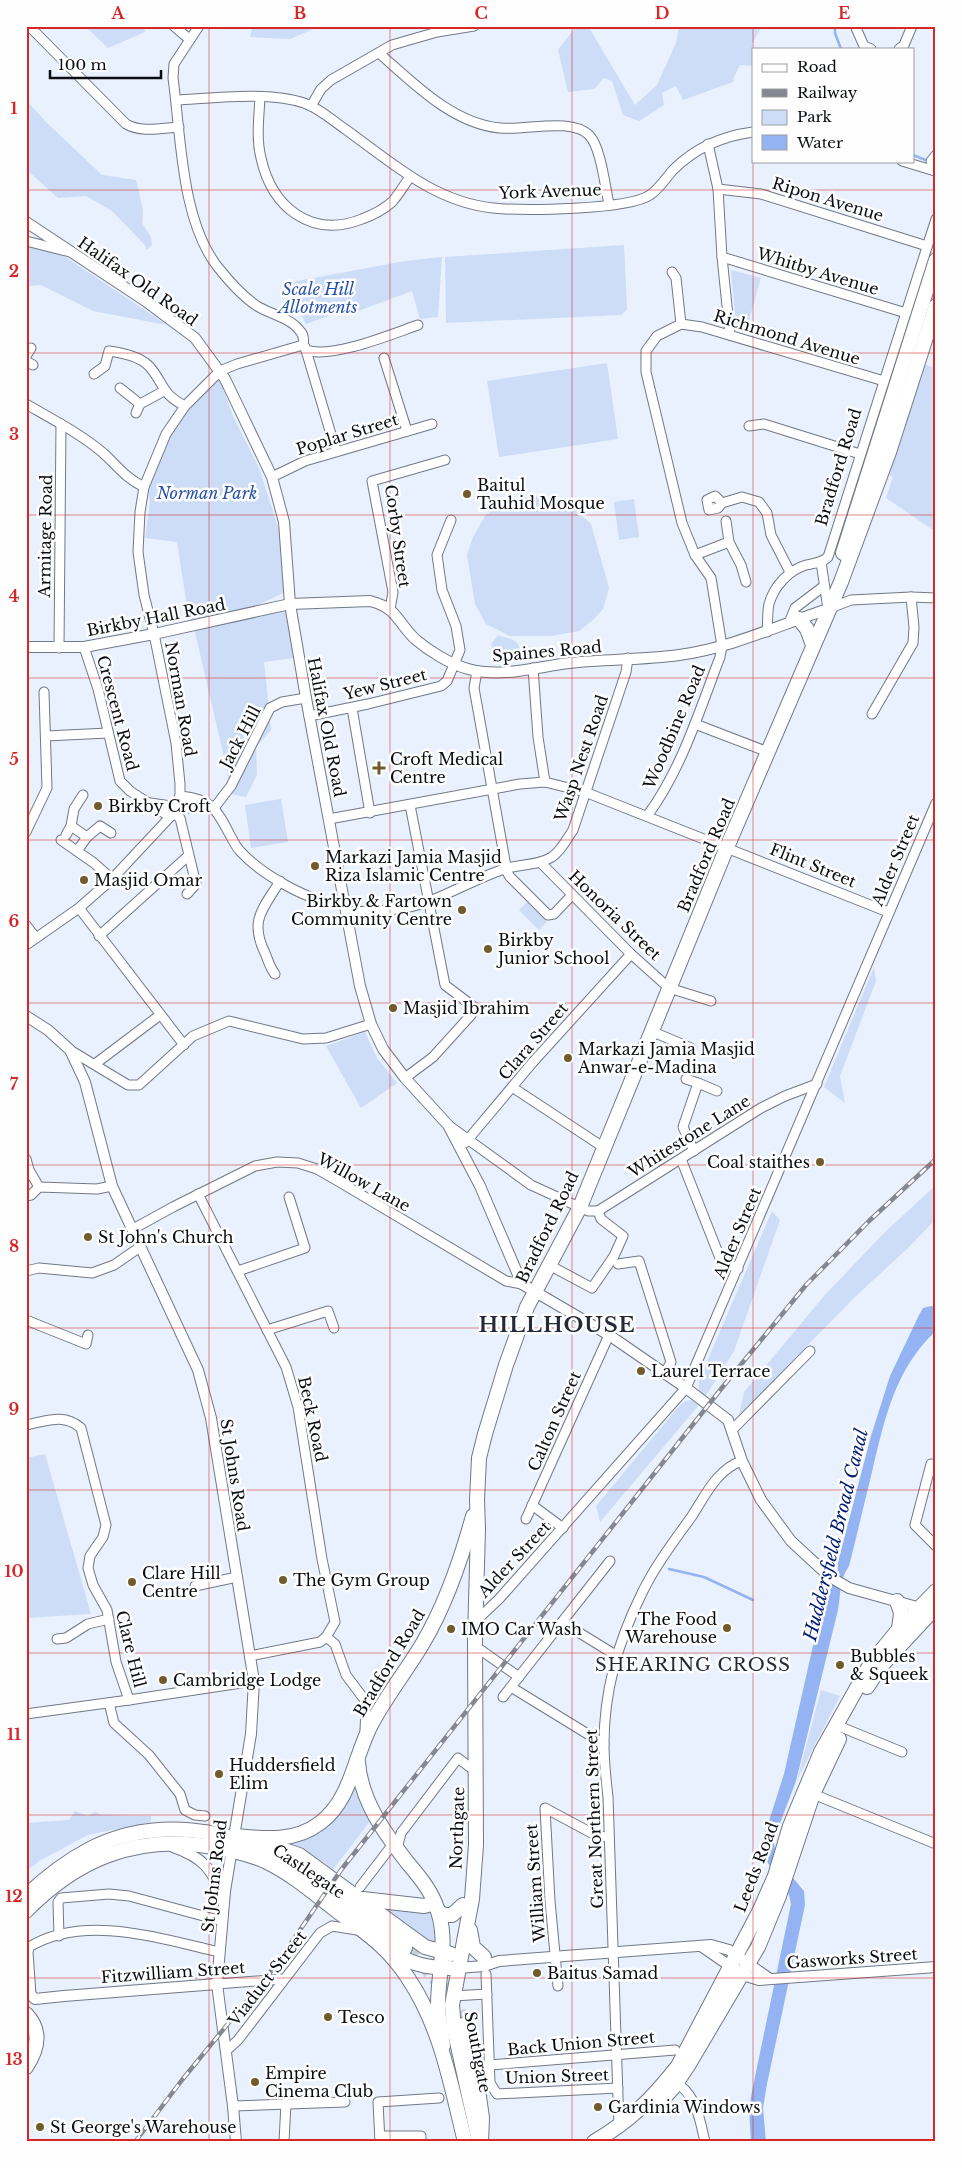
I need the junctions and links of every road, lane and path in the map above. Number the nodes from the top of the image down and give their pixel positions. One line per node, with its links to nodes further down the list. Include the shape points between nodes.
1 (29, 26): 14 (street, via 126,124 148,130)
2 (174, 26): 7 (street)
3 (200, 26): 7 (street)
4 (474, 26): 10 (street, via 418,36)
5 (912, 26): 9 (street)
6 (856, 28): 8 (street, via 864,46)
7 (189, 39): 12 (street, via 174,64)
8 (869, 48)
9 (900, 48)
10 (379, 53): 13 (street, via 331,80 320,89); 22 (street, via 440,104 472,120 499,128 570,126 584,131 596,147)
11 (260, 98): 12 (street, York Avenue); 13 (street, York Avenue, via 298,101); 20 (street, via 258,142 266,173 281,202 303,219 327,226 341,226 371,216 392,202)
12 (176, 100): 14 (street)
13 (311, 106): 20 (street, York Avenue)
14 (179, 127): 36 (street, via 192,214 205,248 244,296 300,331)
15 (752, 132): 16 (street, York Avenue)
16 (708, 144): 21 (street); 22 (street, York Avenue, via 674,169 652,194 641,200)
17 (936, 155): 19 (street, via 931,161)
18 (906, 162): 19 (street)
19 (935, 171)
20 (410, 177): 22 (street, York Avenue, via 451,198 492,208 521,210)
21 (718, 189): 26 (street, Ripon Avenue, via 761,194); 28 (street)
22 (609, 204)
23 (936, 219): 26 (street, Bradford Road)
24 (26, 222): 27 (street, Halifax Old Road)
25 (26, 241): 27 (street)
26 (927, 246): 32 (street, Bradford Road)
27 (71, 253): 40 (street, Halifax Old Road, via 164,313 195,338)
28 (722, 257): 32 (street, Whitby Avenue); 35 (street)
29 (936, 260): 73 (main road, Bradford Road, via 862,490)
30 (672, 272): 34 (street, via 676,278)
31 (936, 306): 66 (main road, via 889,452)
32 (906, 313): 42 (street, Bradford Road)
33 (418, 324): 36 (street, via 343,348 313,352)
34 (681, 324): 35 (street, Richmond Avenue); 62 (street, via 652,340 645,358 682,524)
35 (730, 335): 42 (street, Richmond Avenue)
36 (305, 347): 40 (street); 53 (street)
37 (31, 348): 38 (street)
38 (26, 356)
39 (384, 358): 52 (street)
40 (220, 371): 47 (street, Norman Road); 56 (street, Halifax Old Road)
41 (94, 374): 44 (street, via 104,366 109,351 120,352 148,365)
42 (884, 381): 54 (street, Bradford Road)
43 (120, 388): 46 (street)
44 (164, 391): 46 (street); 47 (street)
45 (26, 404): 49 (street)
46 (140, 404): 48 (street)
47 (185, 406): 57 (street, Norman Road, via 166,434)
48 (136, 413)
49 (61, 424): 57 (street, via 102,452 131,481); 81 (street, Armitage Road)
50 (432, 424): 52 (street, Poplar Street)
51 (749, 426): 54 (street, via 764,424)
52 (407, 431): 53 (street, Poplar Street)
53 (336, 451): 56 (street, Poplar Street)
54 (860, 454): 63 (street, Bradford Road, via 828,557)
55 (445, 460): 72 (street, Corby Street, via 372,481 393,592)
56 (272, 477): 71 (street, Halifax Old Road, via 284,522)
57 (144, 487): 76 (street, Norman Road, via 138,552)
58 (722, 502): 64 (street, via 742,497 759,502 767,513 771,535)
59 (451, 520): 83 (street, via 437,555 442,590 459,638)
60 (726, 521): 61 (street)
61 (729, 542): 62 (street); 65 (street)
62 (695, 555): 78 (street, via 711,578)
63 (821, 562): 64 (street); 67 (street)
64 (790, 572): 75 (street, via 777,588 770,604)
65 (746, 582)
66 (841, 582): 70 (street, via 844,593); 73 (main road)
67 (824, 586): 73 (street); 74 (street, via 795,608)
68 (911, 597): 69 (street); 70 (street); 89 (street, via 913,643)
69 (936, 598)
70 (851, 600): 73 (street)
71 (290, 604): 72 (street, Spaines Road, via 370,601); 76 (street, Birkby Hall Road); 87 (street, Halifax Old Road)
72 (390, 609): 83 (street, Spaines Road, via 415,638)
73 (828, 609): 74 (street, Spaines Road); 77 (main road, Bradford Road)
74 (794, 621): 75 (street, Spaines Road); 77 (main road, via 807,629)
75 (768, 632): 78 (street, Spaines Road)
76 (154, 634): 80 (street, Birkby Hall Road); 99 (street, Norman Road, via 176,743)
77 (812, 645): 94 (main road, Bradford Road)
78 (722, 646): 82 (street, Spaines Road, via 680,655); 91 (street, Woodbine Road)
79 (26, 647): 81 (street, Birkby Hall Road)
80 (84, 647): 81 (street, Birkby Hall Road); 92 (street, Crescent Road)
81 (59, 648)
82 (628, 658): 84 (street, Spaines Road); 97 (street, Wasp Nest Road)
83 (456, 664): 85 (street, Spaines Road); 88 (street, Yew Street, via 447,682 441,686)
84 (533, 668): 85 (street, Spaines Road, via 505,673); 95 (street)
85 (477, 671): 96 (street, via 474,688)
86 (44, 692): 93 (street)
87 (306, 698): 90 (street, Halifax Old Road); 102 (street, Jack Hill, via 282,702 270,708 231,786)
88 (352, 708): 90 (street, Yew Street); 104 (street)
89 (872, 714)
90 (309, 716): 106 (street, Halifax Old Road)
91 (695, 724): 94 (street); 105 (street, Woodbine Road, via 661,798)
92 (108, 733): 93 (street); 103 (street, Crescent Road, via 120,781 148,802)
93 (46, 736): 108 (street, via 47,788)
94 (767, 754): 111 (main road, Bradford Road)
95 (545, 782): 96 (street, Flint Street); 97 (street, Flint Street)
96 (491, 790): 100 (street, Flint Street); 115 (street)
97 (585, 792): 105 (street, Flint Street); 114 (street, Wasp Nest Road, via 566,842)
98 (83, 795): 107 (street, via 74,809)
99 (180, 796): 102 (street, via 200,800); 103 (street, Norman Road)
100 (410, 805): 104 (street, Flint Street); 120 (street)
101 (935, 805): 123 (street, Alder Street)
102 (214, 808): 103 (street, Crescent Road); 117 (street, Wasp Nest Road, via 239,850)
103 (173, 812): 113 (street, via 180,818); 116 (street)
104 (370, 813): 106 (street, Flint Street)
105 (647, 816): 111 (street, Flint Street)
106 (329, 819): 121 (street, Halifax Old Road)
107 (71, 822): 110 (street); 112 (street, via 63,838)
108 (26, 832)
109 (111, 833): 110 (street, via 100,826)
110 (87, 837): 112 (street)
111 (727, 847): 123 (street, Flint Street); 130 (main road, Bradford Road)
112 (76, 852): 116 (street)
113 (188, 856): 118 (street, via 196,884); 125 (street)
114 (541, 863): 115 (street, Wasp Nest Road); 119 (street, Honoria Street)
115 (506, 869): 119 (street, via 548,915 554,914); 120 (street, Wasp Nest Road)
116 (112, 879): 122 (street)
117 (280, 881): 121 (street, Wasp Nest Road, via 320,900); 129 (street, via 257,926 260,944)
118 (187, 894)
119 (572, 895): 128 (street, Honoria Street)
120 (428, 902): 121 (street, Wasp Nest Road, via 394,910); 141 (street, via 445,985 474,1007 472,1016)
121 (345, 907): 134 (street, Halifax Old Road)
122 (79, 908): 125 (street); 126 (street)
123 (888, 912): 143 (street, Alder Street)
124 (26, 925): 126 (street)
125 (99, 936): 132 (street)
126 (36, 938): 127 (street)
127 (26, 945)
128 (631, 954): 130 (street, Honoria Street); 144 (street, Clara Street)
129 (275, 974)
130 (669, 988): 131 (street); 135 (main road, Bradford Road)
131 (711, 1001)
132 (160, 1015): 136 (street); 139 (street)
133 (26, 1016): 138 (street, St Johns Road)
134 (371, 1024): 136 (street, via 326,1038 303,1039 229,1021 193,1036); 141 (street, Halifax Old Road, via 382,1048)
135 (651, 1031): 137 (street); 148 (main road, Bradford Road)
136 (184, 1044): 139 (street, via 134,1086)
137 (691, 1048)
138 (70, 1050): 139 (street); 153 (street, St Johns Road, via 86,1082)
139 (95, 1064)
140 (686, 1078): 142 (street)
141 (407, 1081): 146 (street, Halifax Old Road)
142 (698, 1083): 145 (street); 150 (street, via 683,1127)
143 (816, 1084): 150 (street, Whitestone Lane, via 761,1108); 164 (street, Alder Street)
144 (512, 1087): 147 (street, Clara Street); 148 (street)
145 (717, 1091)
146 (448, 1125): 147 (street); 149 (street, Halifax Old Road)
147 (467, 1140): 149 (street, Clara Street); 158 (street, via 531,1185)
148 (603, 1147): 158 (main road, Bradford Road)
149 (460, 1149): 167 (street, Halifax Old Road, via 480,1186)
150 (694, 1151): 152 (street, Whitestone Lane)
151 (26, 1159): 154 (street)
152 (681, 1159): 159 (street, Whitestone Lane); 164 (street, via 720,1258)
153 (112, 1186): 154 (street, via 98,1189); 160 (street, St Johns Road)
154 (39, 1187): 156 (street)
155 (198, 1194): 160 (street, Willow Lane); 166 (street, Beck Road); 167 (street, Willow Lane, via 255,1166 298,1163 317,1169 506,1281)
156 (26, 1196)
157 (289, 1197): 166 (street, via 305,1248)
158 (580, 1207): 159 (street); 163 (main road, Bradford Road)
159 (598, 1211): 163 (street, via 601,1219 623,1236 614,1256 592,1288)
160 (133, 1230): 161 (street, St Johns Road)
161 (140, 1247): 165 (street, via 114,1265 92,1273 39,1268); 187 (street, St Johns Road, via 198,1370 205,1392)
162 (618, 1264): 175 (street, via 639,1260 671,1362)
163 (550, 1265): 168 (main road, Bradford Road)
164 (738, 1269): 176 (street, Alder Street)
165 (26, 1271)
166 (238, 1271): 171 (street, Beck Road)
167 (522, 1284): 168 (street)
168 (536, 1291): 173 (street); 181 (main road, Bradford Road, via 519,1326 485,1434)
169 (26, 1320): 172 (street, via 86,1344)
170 (334, 1328): 171 (street, via 328,1311)
171 (267, 1330): 196 (street, Beck Road, via 286,1367 298,1407 334,1616 332,1629)
172 (88, 1335)
173 (609, 1335): 175 (street); 182 (street, Calton Street)
174 (810, 1351): 178 (street)
175 (665, 1373): 176 (street)
176 (686, 1388): 178 (street, via 728,1420); 184 (street, Alder Street)
177 (26, 1426): 193 (street, Clare Hill, via 60,1419 72,1421 81,1428 106,1525 103,1537 90,1556 88,1568)
178 (732, 1430): 179 (street)
179 (742, 1461): 190 (street, via 761,1500 791,1541 830,1577 849,1588); 200 (street, Great Northern Street, via 721,1474 673,1543 642,1592)
180 (936, 1465): 185 (street, via 931,1464 915,1525)
181 (477, 1500): 192 (main road, Bradford Road); 210 (main road, Bradford Road, via 438,1617)
182 (532, 1505): 183 (street, Calton Street); 184 (street)
183 (526, 1519)
184 (563, 1528): 192 (street, Alder Street, via 499,1600 481,1616)
185 (936, 1546)
186 (610, 1561): 194 (street)
187 (237, 1578): 188 (street); 199 (street, St Johns Road)
188 (195, 1586)
189 (936, 1591): 191 (main road, Leeds Road)
190 (897, 1600): 191 (street); 195 (main road, via 901,1613)
191 (930, 1611): 195 (main road, Leeds Road); 209 (main road, Leeds Road, via 881,1666)
192 (476, 1616): 198 (main road, Bradford Road)
193 (108, 1619): 197 (street, via 88,1624 66,1638); 206 (street, Clare Hill, via 116,1662)
194 (562, 1622): 200 (street); 201 (street)
195 (899, 1629): 209 (main road, Leeds Road, via 871,1663)
196 (326, 1637): 199 (street, via 320,1642); 210 (street, via 335,1644 346,1675 364,1699)
197 (57, 1639)
198 (475, 1646): 201 (street); 203 (main road, Bradford Road)
199 (250, 1656): 202 (street, St Johns Road)
200 (618, 1656): 211 (street, Great Northern Street, via 609,1692)
201 (519, 1677): 204 (street)
202 (254, 1681): 206 (street, Clare Hill); 218 (street, St Johns Road, via 251,1734)
203 (476, 1687): 214 (main road, Northgate)
204 (511, 1687): 205 (street); 211 (street)
205 (503, 1697)
206 (129, 1700): 207 (street)
207 (109, 1703): 208 (street); 216 (street, via 114,1723 149,1755 180,1794 185,1810)
208 (26, 1714)
209 (840, 1726): 212 (street); 215 (main road, Leeds Road); 217 (main road, Leeds Road, via 807,1783)
210 (364, 1740): 213 (main road, Bradford Road)
211 (604, 1744): 219 (street, Great Northern Street)
212 (902, 1752)
213 (358, 1759): 218 (main road, Bradford Road, via 336,1807 308,1832 278,1839); 222 (main road, via 366,1798)
214 (476, 1772): 222 (street, via 458,1758 401,1833); 231 (main road, Northgate, via 475,1860)
215 (813, 1794): 217 (main road, Leeds Road); 221 (street)
216 (205, 1816)
217 (794, 1831): 225 (main road, Leeds Road)
218 (233, 1836): 223 (main road, Castlegate, via 170,1830 119,1838); 224 (street, St Johns Road); 227 (main road, Castlegate, via 299,1855); 237 (main road, Castlegate, via 310,1874)
219 (608, 1837): 239 (street, Great Northern Street); 242 (street, William Street, via 597,1836 545,1808)
220 (162, 1843): 224 (main road, Castlegate); 229 (street, via 186,1851 208,1867); 232 (main road, Castlegate, via 132,1847 92,1861 61,1880)
221 (936, 1844)
222 (395, 1846): 227 (street); 230 (main road, via 425,1885)
223 (90, 1849): 226 (main road, via 63,1856); 228 (main road, Castlegate)
224 (231, 1850): 229 (street, St Johns Road); 234 (main road, Castlegate, via 266,1862 290,1875)
225 (779, 1880): 243 (main road, Leeds Road, via 769,1890); 247 (main road, Leeds Road, via 761,1942)
226 (26, 1883)
227 (359, 1892): 230 (main road, via 371,1901); 240 (main road, Castlegate, via 425,1947)
228 (26, 1896)
229 (224, 1902): 233 (street, St Johns Road)
230 (437, 1907): 231 (main road, via 444,1915); 240 (main road)
231 (466, 1911): 240 (main road, Northgate); 241 (main road, via 471,1944)
232 (26, 1912)
233 (222, 1921): 235 (street, via 129,1896 109,1894 61,1898 58,1902); 238 (street, St Johns Road)
234 (362, 1930): 236 (main road, Castlegate); 249 (street, Viaduct Street, via 339,1926 326,1928)
235 (59, 1936): 238 (street, via 113,1930); 253 (street, via 29,1948)
236 (385, 1948): 246 (main road, Castlegate, via 412,1964); 259 (main road, Southgate, via 419,1994)
237 (405, 1948)
238 (219, 1952): 250 (street, St Johns Road)
239 (613, 1953): 242 (street); 243 (street, Gasworks Street, via 701,1946); 260 (street, Great Northern Street)
240 (453, 1957): 241 (street); 244 (street, via 484,1966); 246 (main road, Castlegate); 254 (main road, Southgate)
241 (484, 1957): 244 (street)
242 (555, 1957): 244 (street); 251 (street, William Street)
243 (734, 1960): 247 (street, Gasworks Street); 263 (main road, Leeds Road)
244 (499, 1961)
245 (936, 1967): 247 (street, Gasworks Street, via 770,1979)
246 (442, 1968): 259 (main road, Southgate, via 438,2004)
247 (747, 1970): 263 (main road, Leeds Road)
248 (486, 1974): 252 (street)
249 (284, 1979): 250 (street, Fitzwilliam Street); 258 (street, Viaduct Street)
250 (217, 1984): 253 (street, Fitzwilliam Street, via 64,1996); 258 (street, St Johns Road)
251 (558, 1986)
252 (486, 1994): 254 (street); 262 (street)
253 (29, 1995)
254 (453, 1996): 276 (main road, Southgate, via 454,2028)
255 (26, 2014): 261 (main road, via 33,2022 38,2041)
256 (465, 2024): 269 (main road, via 473,2054)
257 (675, 2050): 260 (street, Back Union Street)
258 (226, 2052): 268 (street, St Johns Road)
259 (444, 2052): 275 (main road, Southgate)
260 (617, 2055): 262 (street, Back Union Street); 264 (street, Great Northern Street)
261 (28, 2061)
262 (490, 2065): 264 (street, Union Street, via 490,2084 497,2094)
263 (672, 2081): 270 (main road, Leeds Road); 279 (main road, Leeds Road, via 644,2117); 280 (street, via 694,2102)
264 (618, 2088): 270 (street, Great Northern Street)
265 (439, 2098): 271 (street, via 378,2102)
266 (345, 2102): 267 (street)
267 (286, 2103): 268 (street); 274 (street)
268 (233, 2106): 273 (street, St Johns Road)
269 (482, 2118): 276 (main road); 277 (main road)
270 (619, 2127): 278 (main road, Leeds Road)
271 (380, 2139): 272 (street)
272 (421, 2139)
273 (236, 2142)
274 (284, 2142)
275 (465, 2142)
276 (480, 2142)
277 (491, 2142)
278 (594, 2142)
279 (613, 2142)
280 (706, 2142)

